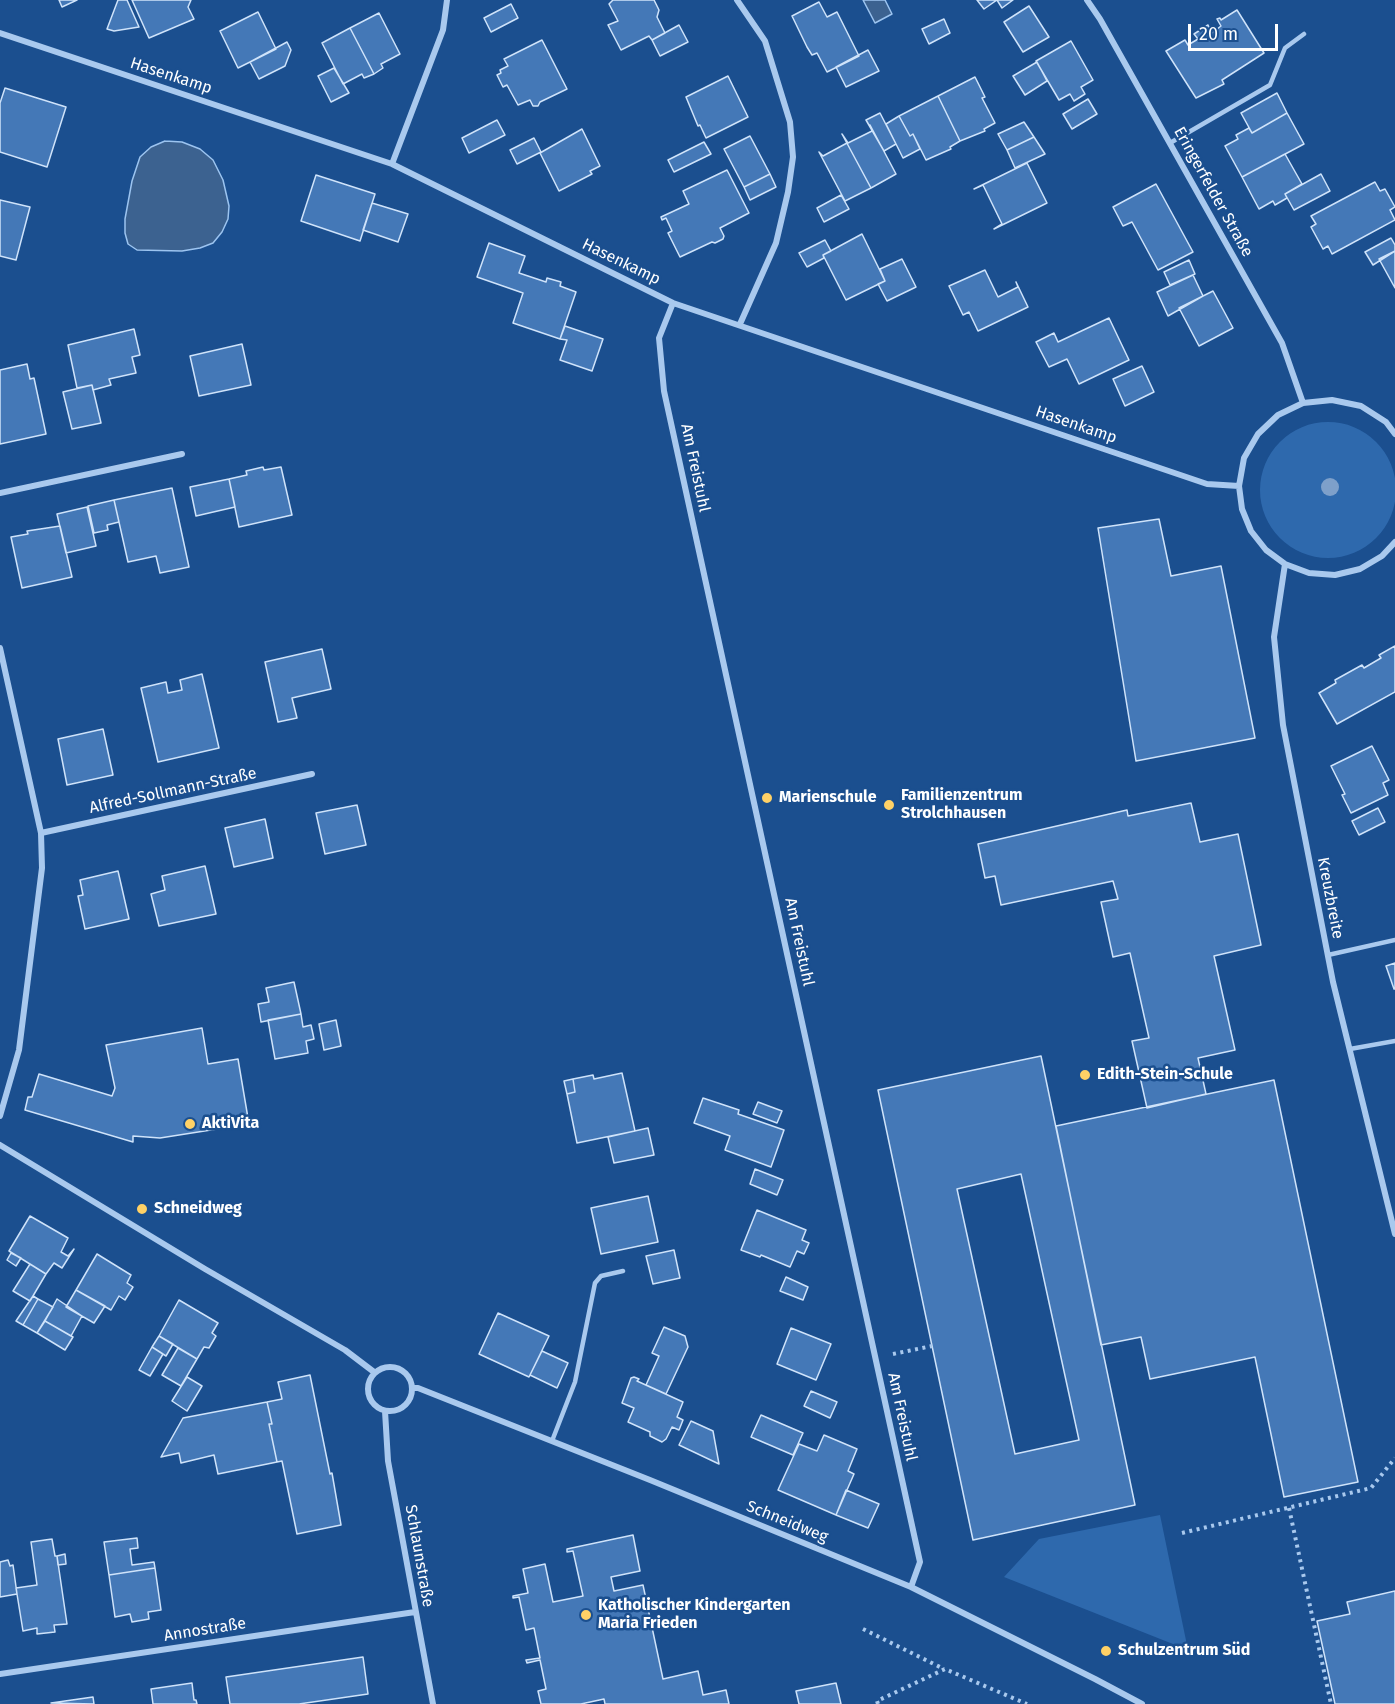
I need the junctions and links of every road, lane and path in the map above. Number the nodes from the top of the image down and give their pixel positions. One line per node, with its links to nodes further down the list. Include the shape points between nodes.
1 (447, 0): 7 (street, via 443,30)
2 (736, 0): 9 (street, via 765,41 790,122 793,158 776,243)
3 (1087, 0): 6 (street, Eringerfelder Straße)
4 (0, 33): 7 (street, Hasenkamp)
5 (1304, 34): 6 (lane, via 1285,48 1270,85)
6 (1170, 143): 10 (street, Eringerfelder Straße, via 1282,343)
7 (392, 164): 8 (street, Hasenkamp)
8 (673, 303): 9 (street, Hasenkamp); 29 (street, Am Freistuhl, via 659,339 664,391)
9 (740, 324): 13 (street, Hasenkamp, via 1207,484)
10 (1303, 403): 11 (street, via 1332,400 1361,406 1386,422); 13 (street, via 1278,414 1258,434 1244,458)
11 (1395, 434)
12 (182, 454): 14 (street)
13 (1239, 486): 16 (street, via 1242,509 1251,531 1266,550)
14 (0, 493)
15 (1395, 542): 16 (street, via 1382,556 1360,569 1335,575 1309,573)
16 (1285, 564): 21 (street, Kreuzbreite, via 1274,637 1283,725)
17 (0, 648): 19 (street)
18 (312, 774): 19 (street, Alfred-Sollmann-Straße)
19 (41, 833): 24 (street, via 42,868 19,1050)
20 (1395, 940): 21 (lane)
21 (1328, 955): 23 (street, Kreuzbreite)
22 (1395, 1041): 23 (lane)
23 (1350, 1049): 26 (street, Kreuzbreite)
24 (0, 1116)
25 (0, 1145): 30 (street, via 345,1350)
26 (1395, 1233)
27 (622, 1271): 33 (lane, via 601,1276 595,1283 575,1382)
28 (932, 1346): 29 (path)
29 (875, 1358): 37 (street, Am Freistuhl, via 920,1562)
30 (374, 1372): 31 (street, via 385,1366 398,1367 409,1376); 32 (street, via 367,1383 368,1395 374,1406)
31 (412, 1388): 32 (street, via 404,1406); 33 (street, Schneidweg)
32 (385, 1411): 38 (street, Schlaunstraße, via 388,1461)
33 (552, 1441): 37 (street, Schneidweg)
34 (1395, 1458): 35 (path, via 1371,1488)
35 (1289, 1508): 36 (path); 46 (path)
36 (1182, 1533)
37 (911, 1587): 45 (street, Schneidweg)
38 (415, 1612): 41 (street, Annostraße); 42 (street, Schlaunstraße)
39 (863, 1629): 40 (path)
40 (945, 1669): 43 (path, via 877,1701); 44 (path)
41 (0, 1674)
42 (433, 1704)
43 (878, 1704)
44 (1027, 1704)
45 (1142, 1704)
46 (1331, 1704)

